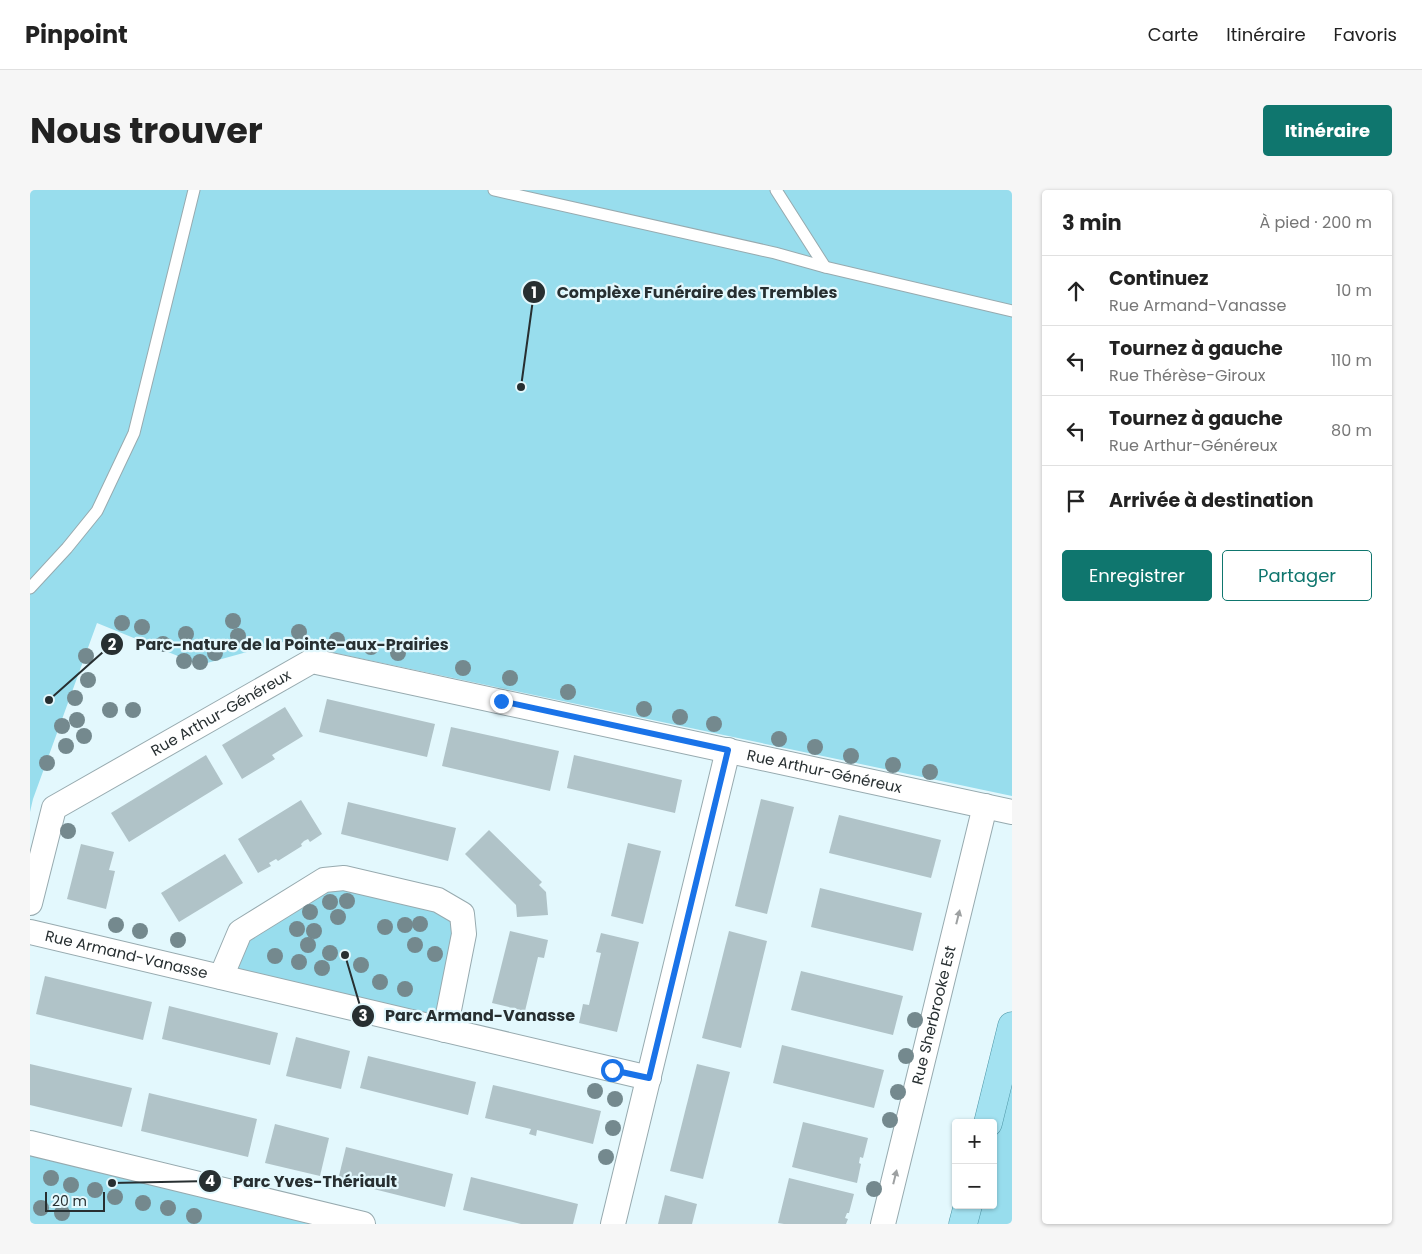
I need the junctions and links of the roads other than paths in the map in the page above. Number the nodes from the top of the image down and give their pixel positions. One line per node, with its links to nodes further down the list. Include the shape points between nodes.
1 (194, 190): 6 (lane, via 134,433 97,511)
2 (494, 190): 4 (lane)
3 (776, 190): 4 (lane)
4 (825, 267): 5 (lane)
5 (1012, 311)
6 (30, 588)
7 (728, 750): 8 (street, Rue Arthur-Généreux); 10 (street, Rue Arthur-Généreux, via 312,660 54,808); 15 (street)
8 (985, 806): 9 (street, Rue Arthur-Généreux); 21 (street, Rue Sherbrooke Est, one-way to 8)
9 (1012, 812)
10 (30, 903)
11 (30, 932): 12 (street, Rue Armand-Vanasse)
12 (221, 977): 14 (street, Rue Armand-Vanasse); 14 (street, Rue Armand-Vanasse, via 240,932 324,880 344,878 438,900 462,914 464,934)
13 (1012, 1026): 16 (main road)
14 (445, 1030): 15 (street, Rue Armand-Vanasse)
15 (649, 1078): 20 (street)
16 (989, 1119)
17 (30, 1143): 19 (street)
18 (967, 1209): 22 (main road)
19 (362, 1224)
20 (613, 1224)
21 (883, 1224)
22 (964, 1224)

